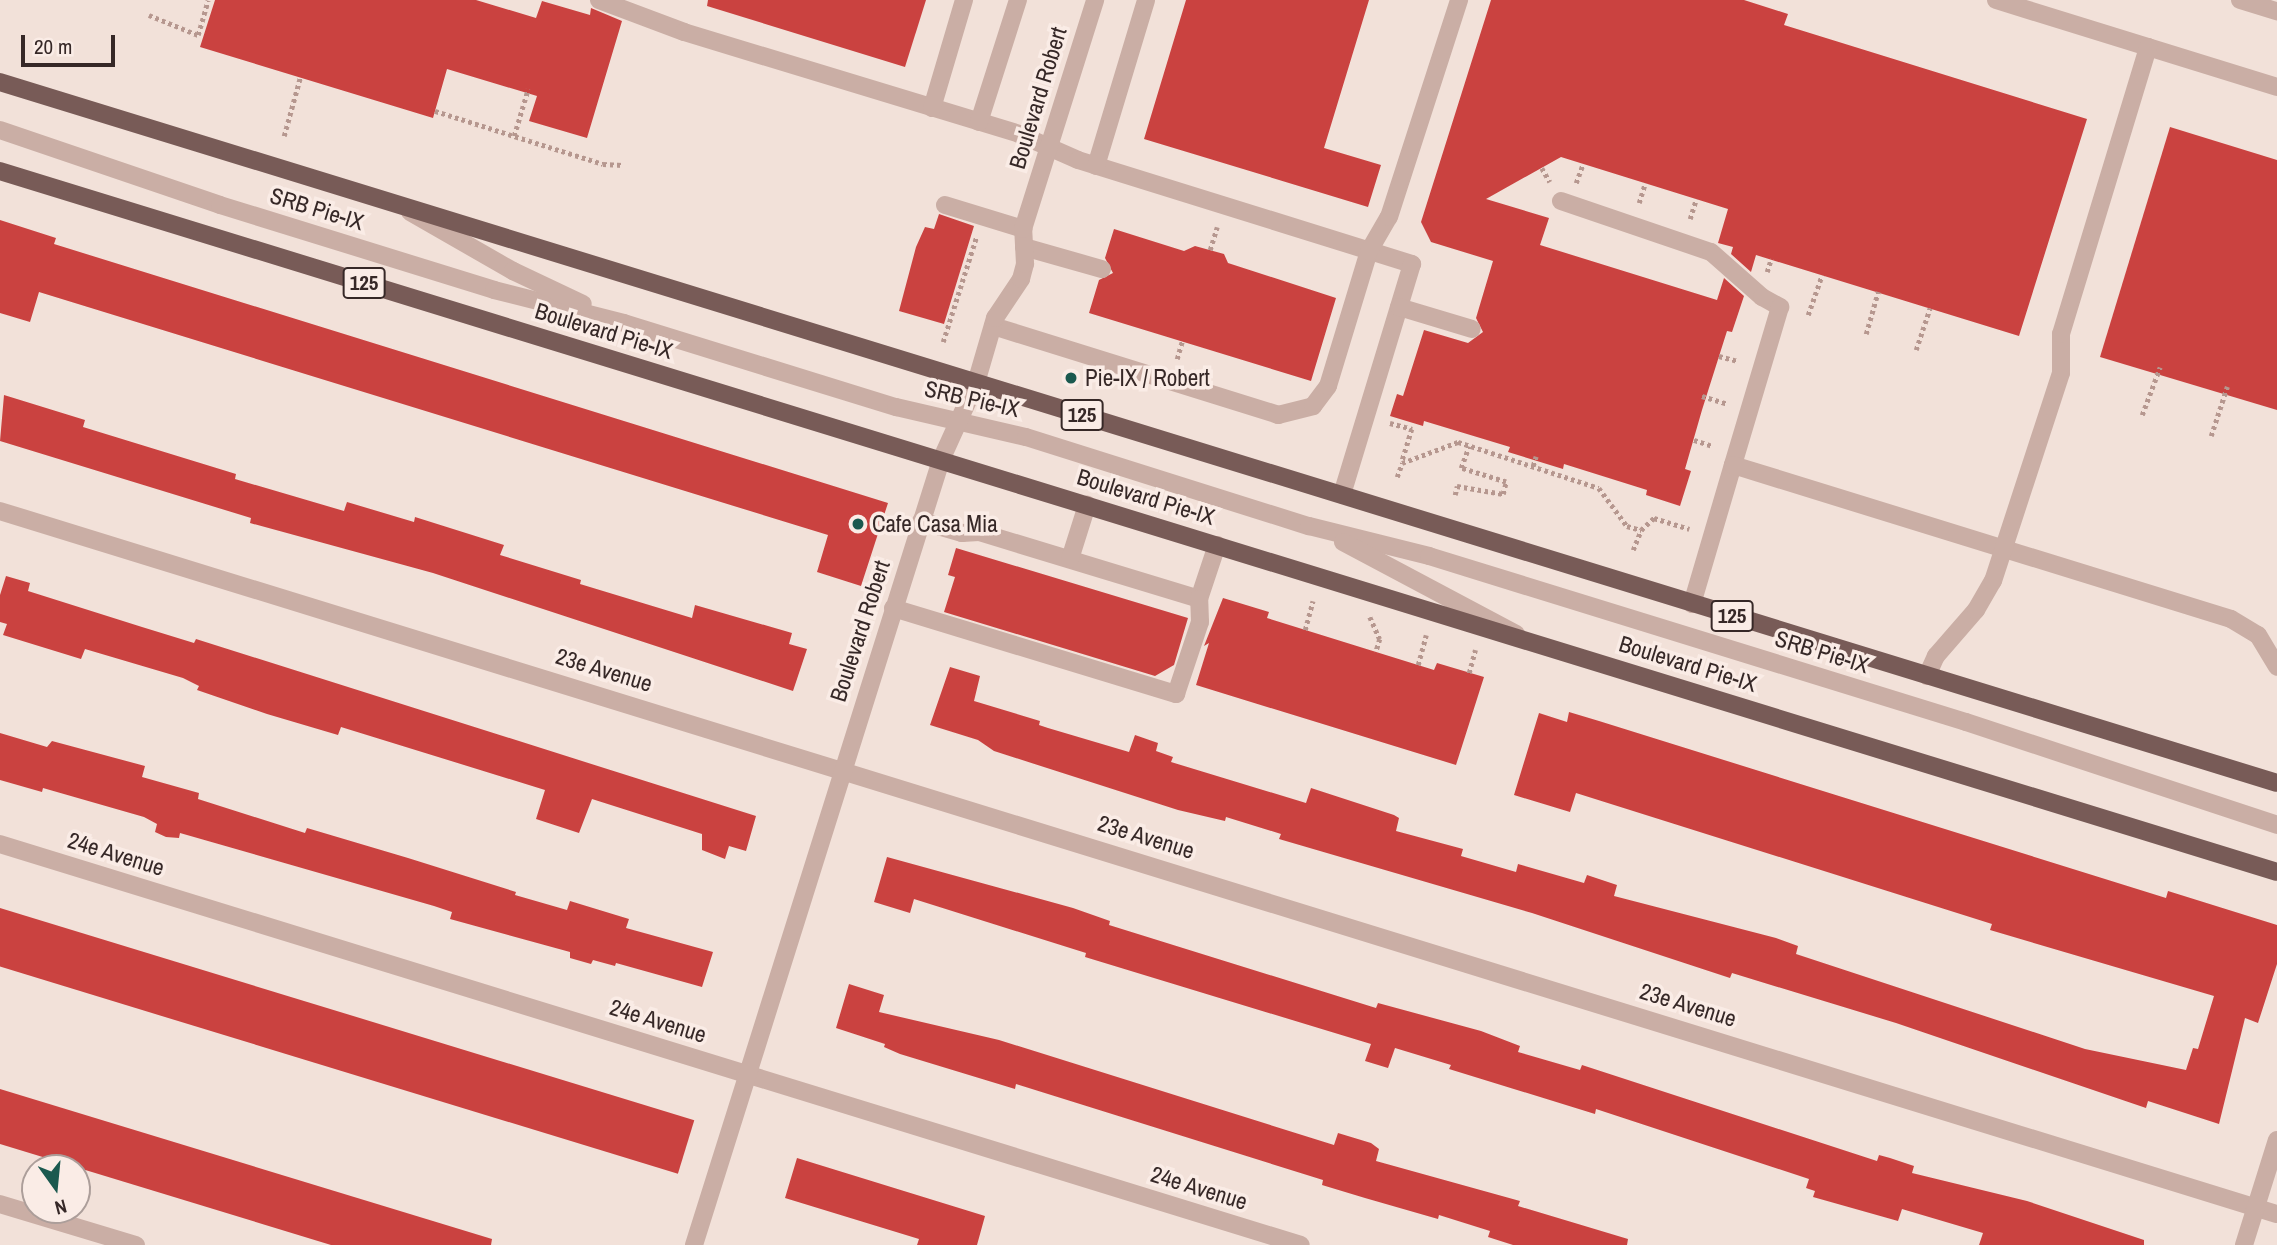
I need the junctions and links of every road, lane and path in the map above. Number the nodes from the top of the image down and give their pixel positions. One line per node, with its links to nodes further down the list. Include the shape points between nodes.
1 (208, 0): 11 (path, via 198,35)
2 (599, 0): 17 (street, via 684,32)
3 (964, 0): 17 (street)
4 (1018, 0): 19 (street)
5 (1095, 0): 23 (street, Boulevard Robert)
6 (1146, 0): 25 (street)
7 (1459, 0): 34 (street, via 1390,217)
8 (1996, 0): 12 (street)
9 (2240, 0): 10 (street)
10 (2277, 11)
11 (149, 15)
12 (2148, 47): 15 (street); 76 (street, via 2061,334 2061,373)
13 (300, 78): 21 (path)
14 (0, 82): 28 (main road, 125)
15 (2277, 87)
16 (528, 89): 22 (path)
17 (932, 108): 19 (street)
18 (435, 111): 22 (path)
19 (979, 122): 23 (street)
20 (0, 130): 41 (street, SRB Pie-IX, via 233,209 494,289)
21 (284, 136)
22 (514, 136): 24 (path, via 603,164)
23 (1049, 148): 25 (street); 31 (street, Boulevard Robert)
24 (623, 164)
25 (1096, 166): 34 (street)
26 (0, 170): 62 (main road, Boulevard Pie-IX / 125)
27 (1561, 201): 64 (street, via 1710,252 1780,307)
28 (395, 204): 41 (street, SRB Pie-IX, via 513,271); 50 (main road, 125)
29 (945, 205): 31 (street)
30 (1215, 234): 33 (path)
31 (1023, 238): 35 (street); 42 (street, Boulevard Robert, via 1021,279)
32 (975, 241): 46 (path)
33 (1210, 250)
34 (1369, 251): 38 (street, via 1412,264); 42 (street, via 1324,393 1313,406 1297,413 1278,415)
35 (1102, 270)
36 (1822, 275): 40 (path)
37 (1878, 292): 44 (path)
38 (1399, 307): 43 (street); 67 (street)
39 (1930, 308): 47 (path)
40 (1808, 315)
41 (624, 323): 56 (street, SRB Pie-IX, via 877,402)
42 (993, 326): 50 (street, Boulevard Robert)
43 (1472, 329)
44 (1866, 334)
45 (1182, 341): 48 (path)
46 (943, 342)
47 (1916, 350)
48 (1176, 363)
49 (2160, 367): 54 (path)
50 (976, 383): 56 (street, Boulevard Robert); 67 (main road, 125)
51 (2227, 387): 57 (path)
52 (1702, 396): 53 (path)
53 (1712, 399)
54 (2143, 415)
55 (1385, 421): 63 (path, via 1412,429)
56 (958, 422): 62 (street, Boulevard Robert); 73 (street, SRB Pie-IX, via 1026,437)
57 (2211, 436)
58 (1694, 440): 59 (path)
59 (1701, 442)
60 (1469, 446): 63 (path, via 1458,442); 65 (path); 68 (path, via 1461,468 1506,482 1503,494 1458,486)
61 (1536, 456): 65 (path)
62 (941, 460): 69 (main road, Boulevard Pie-IX / 125); 71 (street, Boulevard Robert)
63 (1402, 463): 66 (path)
64 (1733, 465): 76 (street); 81 (street)
65 (1533, 467): 74 (path, via 1599,488 1627,526)
66 (1398, 477)
67 (1342, 495): 81 (main road, 125)
68 (1455, 495)
69 (1087, 505): 75 (main road, Boulevard Pie-IX / 125); 78 (street)
70 (0, 511): 93 (street, 23e Avenue)
71 (921, 521): 78 (street, via 962,533 979,532); 82 (street, Boulevard Robert)
72 (1669, 523): 74 (path, via 1654,518)
73 (1309, 526): 86 (street, SRB Pie-IX, via 1408,572); 95 (street, SRB Pie-IX, via 1429,556 1954,718)
74 (1641, 530): 77 (path)
75 (1217, 545): 80 (street); 86 (main road, Boulevard Pie-IX / 125)
76 (2004, 547): 90 (street, via 2242,624 2258,635); 92 (street, via 1987,593 1936,656)
77 (1633, 550)
78 (1070, 559): 80 (street)
79 (1314, 597): 84 (path)
80 (1199, 599): 82 (street, via 1200,622 1176,694)
81 (1692, 604): 92 (main road, 125)
82 (893, 608): 93 (street, Boulevard Robert)
83 (1368, 614): 88 (path, via 1380,639)
84 (1305, 630)
85 (1427, 632): 89 (path)
86 (1528, 640): 97 (main road, Boulevard Pie-IX / 125)
87 (1476, 647): 91 (path)
88 (1376, 652)
89 (1418, 665)
90 (2277, 667)
91 (1469, 673)
92 (1927, 676): 94 (main road, 125)
93 (842, 768): 98 (street, Boulevard Robert); 101 (street, 23e Avenue)
94 (2277, 783)
95 (2277, 825)
96 (0, 844): 98 (street, 24e Avenue)
97 (2277, 872)
98 (748, 1075): 104 (street, Boulevard Robert); 105 (street, 24e Avenue)
99 (2277, 1140): 101 (street)
100 (0, 1204): 103 (street)
101 (2255, 1207): 102 (street, 23e Avenue); 106 (street)
102 (2277, 1214)
103 (136, 1245)
104 (694, 1245)
105 (1301, 1245)
106 (2244, 1245)

